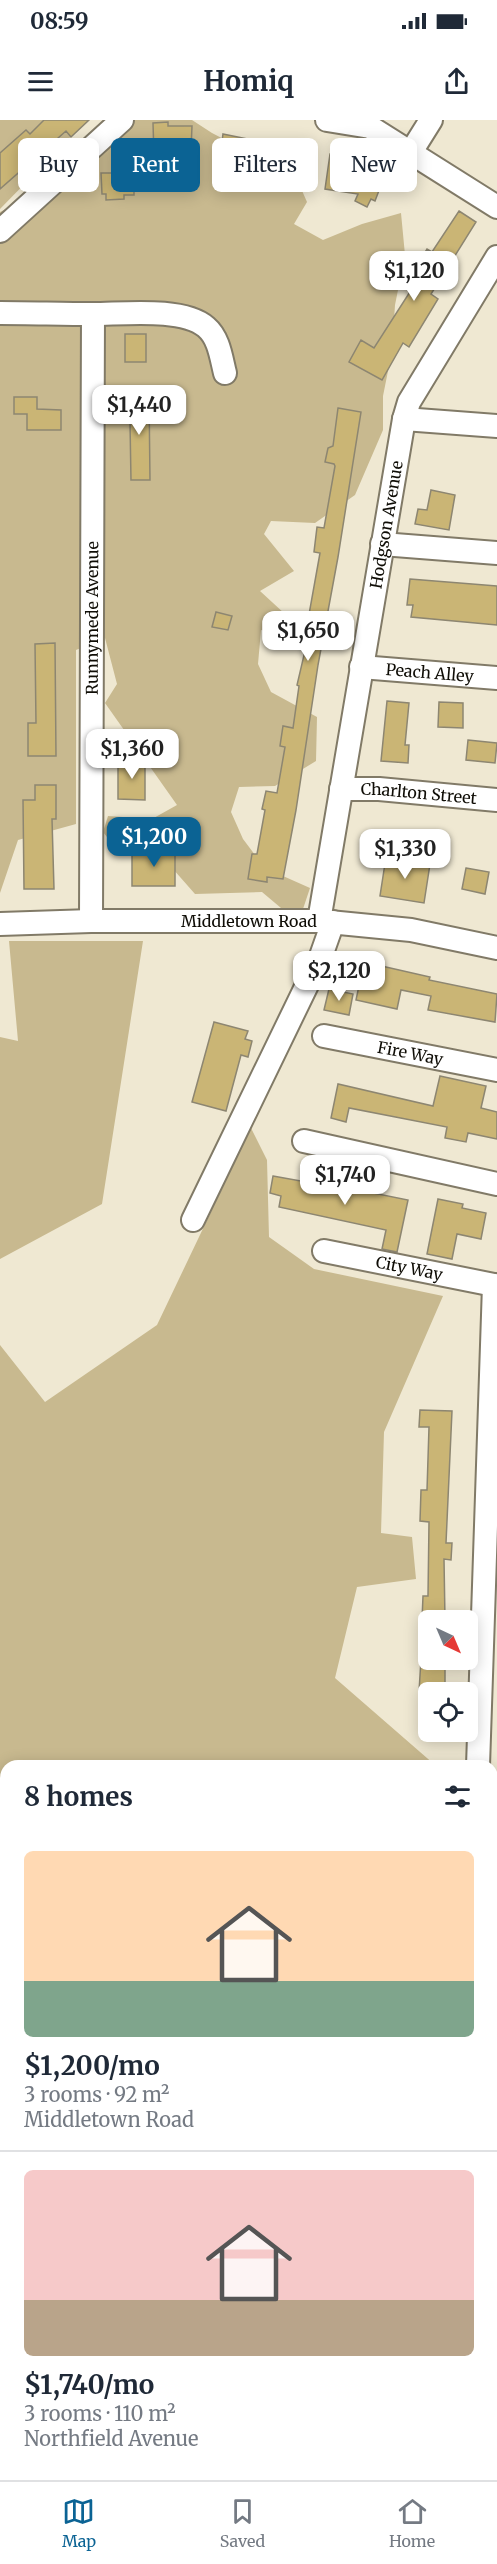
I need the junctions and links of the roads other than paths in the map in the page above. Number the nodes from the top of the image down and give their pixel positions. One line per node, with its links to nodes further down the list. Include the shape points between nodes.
1 (122, 120): 8 (street)
2 (327, 120): 4 (street, via 370,127)
3 (431, 120): 5 (street)
4 (388, 138)
5 (417, 142)
6 (417, 156): 7 (street)
7 (497, 207)
8 (0, 231)
9 (494, 266): 13 (street, Hodgson Avenue, via 409,402)
10 (0, 313): 11 (street)
11 (93, 315): 12 (street, via 172,315 194,319 215,336); 21 (street, Runnymede Avenue)
12 (225, 373)
13 (404, 419): 14 (street); 15 (street, Hodgson Avenue)
14 (497, 426)
15 (382, 544): 16 (street); 17 (street, Hodgson Avenue)
16 (497, 553)
17 (361, 667): 18 (street, Peach Alley); 19 (street, Hodgson Avenue)
18 (497, 678)
19 (341, 789): 20 (street, Charlton Street); 22 (street, Hodgson Avenue)
20 (497, 800)
21 (91, 921): 22 (street, Middletown Road); 23 (street, Middletown Road)
22 (326, 922): 24 (street, Middletown Road, via 411,930); 29 (street, Hodgson Avenue, via 321,957)
23 (0, 924)
24 (497, 948)
25 (324, 1036): 26 (street, Fire Way)
26 (497, 1070)
27 (304, 1141): 28 (street)
28 (497, 1184)
29 (193, 1220)
30 (324, 1251): 31 (street, City Way)
31 (495, 1283): 32 (street)
32 (478, 1760)

